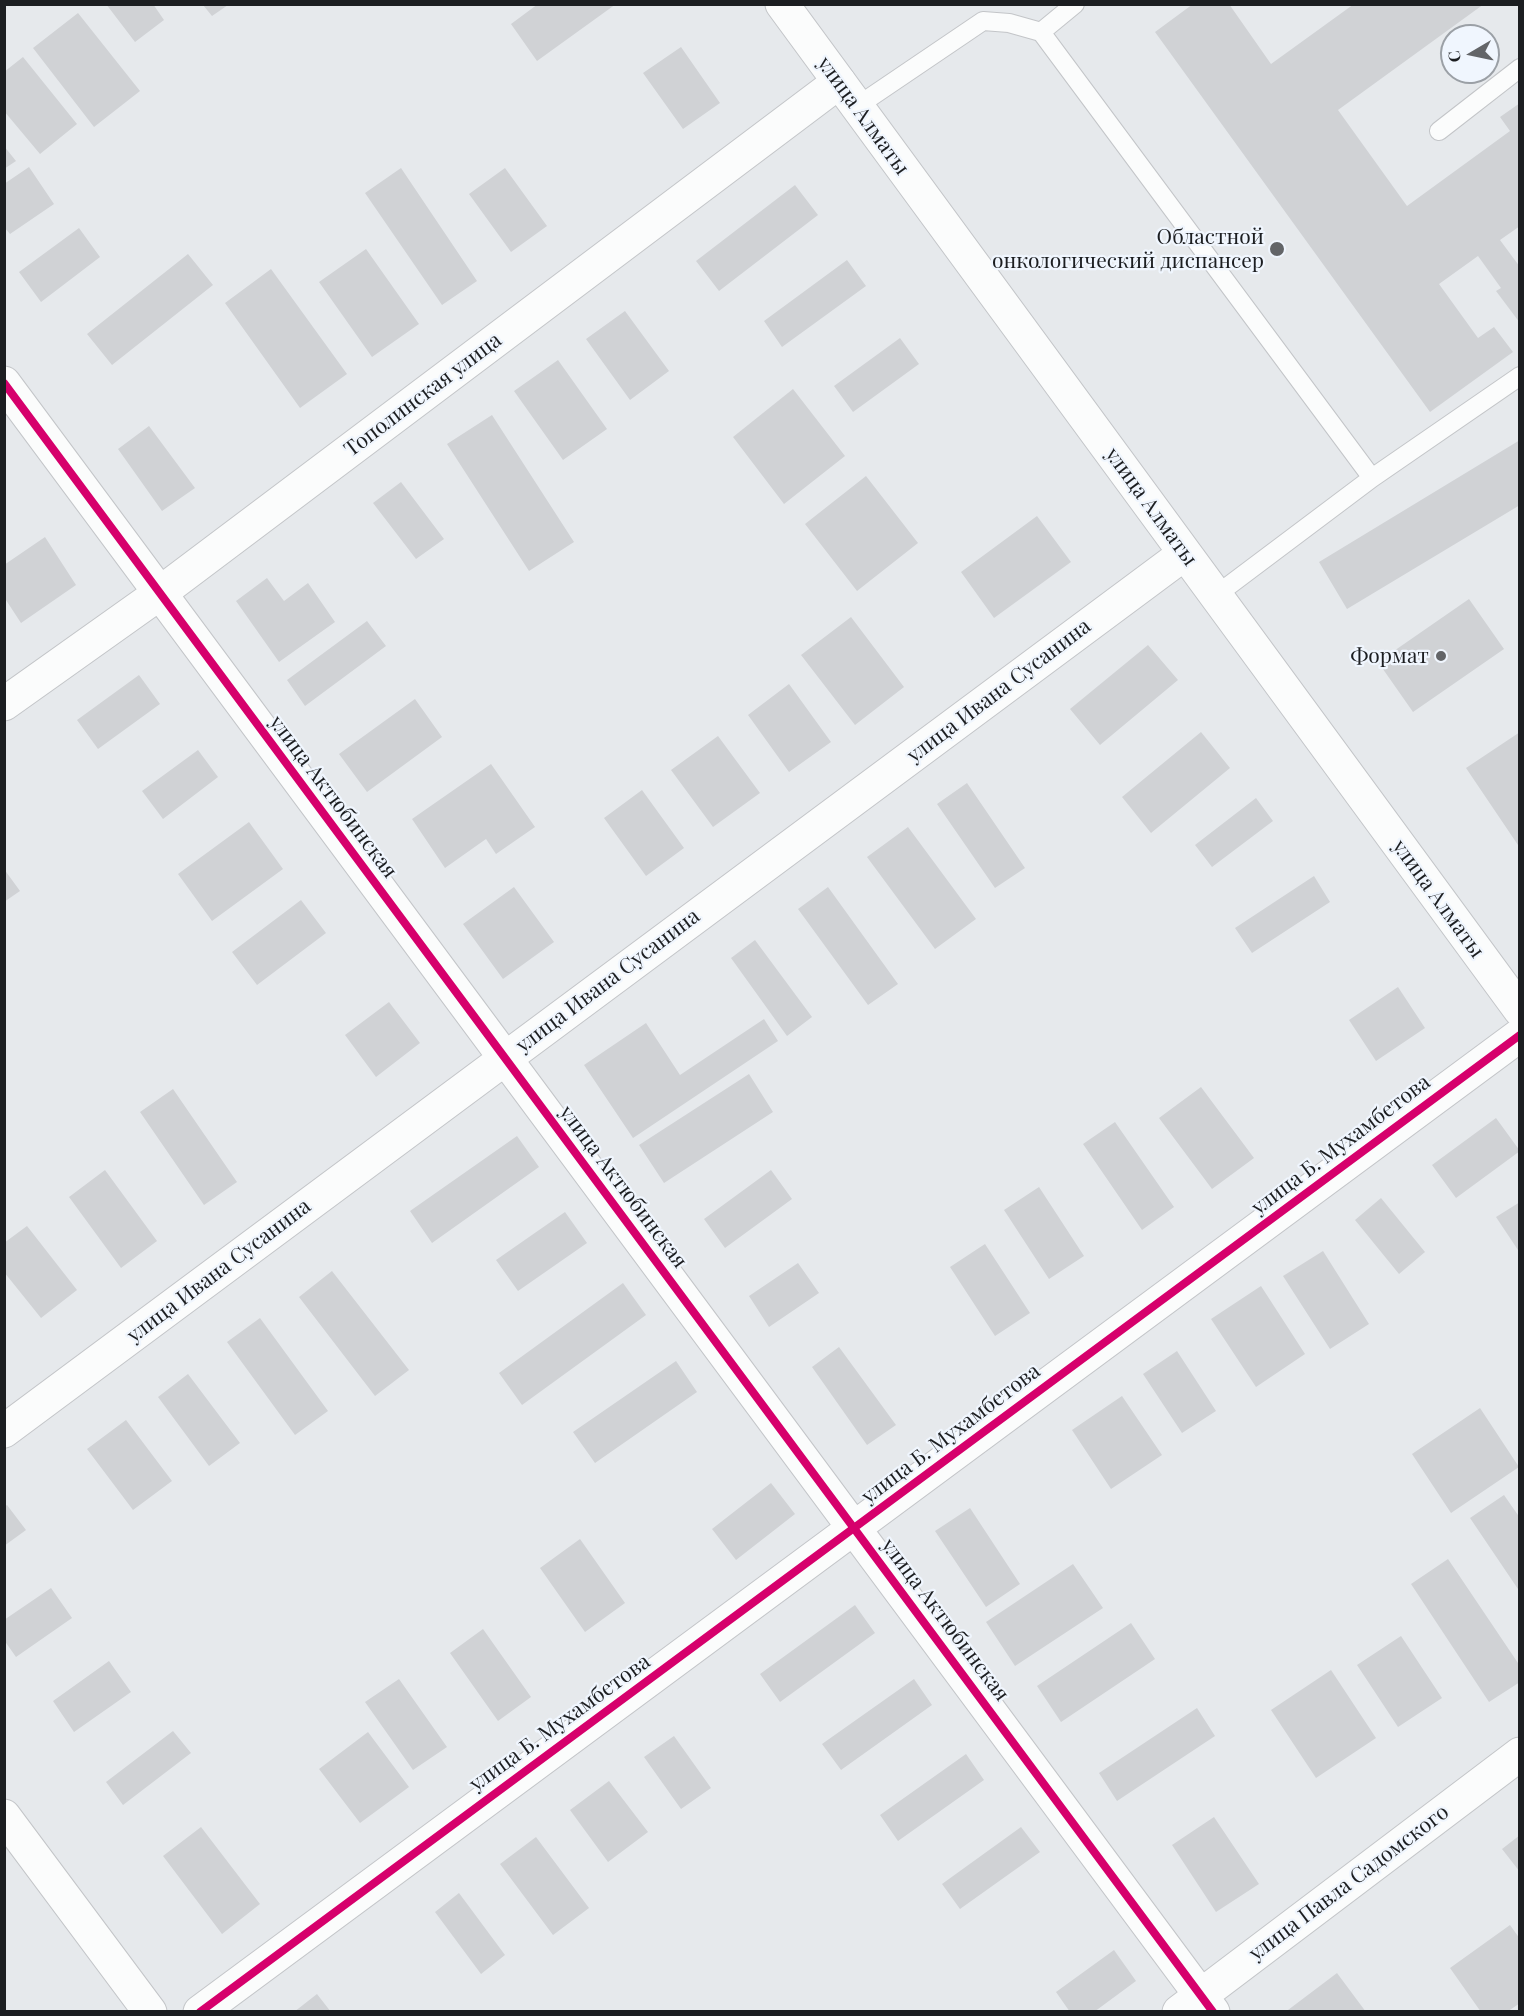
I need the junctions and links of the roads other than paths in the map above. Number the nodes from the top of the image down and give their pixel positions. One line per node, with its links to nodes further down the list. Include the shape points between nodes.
1 (782, 4): 5 (street, улица Алматы)
2 (1075, 4): 3 (lane)
3 (1041, 32): 5 (lane, via 983,21); 9 (lane)
4 (1520, 68): 6 (lane)
5 (848, 94): 10 (street, улица Алматы); 11 (street, Тополинская улица)
6 (1439, 130)
7 (1520, 376): 9 (lane)
8 (4, 383): 11 (street, улица Актюбинская)
9 (1372, 478): 12 (lane)
10 (1184, 554): 12 (street, улица Алматы); 16 (street, улица Ивана Сусанина)
11 (160, 593): 13 (street, Тополинская улица); 16 (street, улица Актюбинская)
12 (1215, 596): 14 (street, улица Алматы)
13 (4, 704)
14 (1520, 1010)
15 (1520, 1035): 18 (street, улица Б. Мухамбетова)
16 (505, 1058): 17 (street, улица Ивана Сусанина); 18 (street, улица Актюбинская)
17 (4, 1431)
18 (854, 1528): 21 (street, улица Актюбинская); 23 (street, улица Б. Мухамбетова)
19 (1520, 1754): 21 (street, улица Павла Садомского)
20 (4, 1816): 22 (street)
21 (1198, 2006)
22 (150, 2012)
23 (200, 2012)

